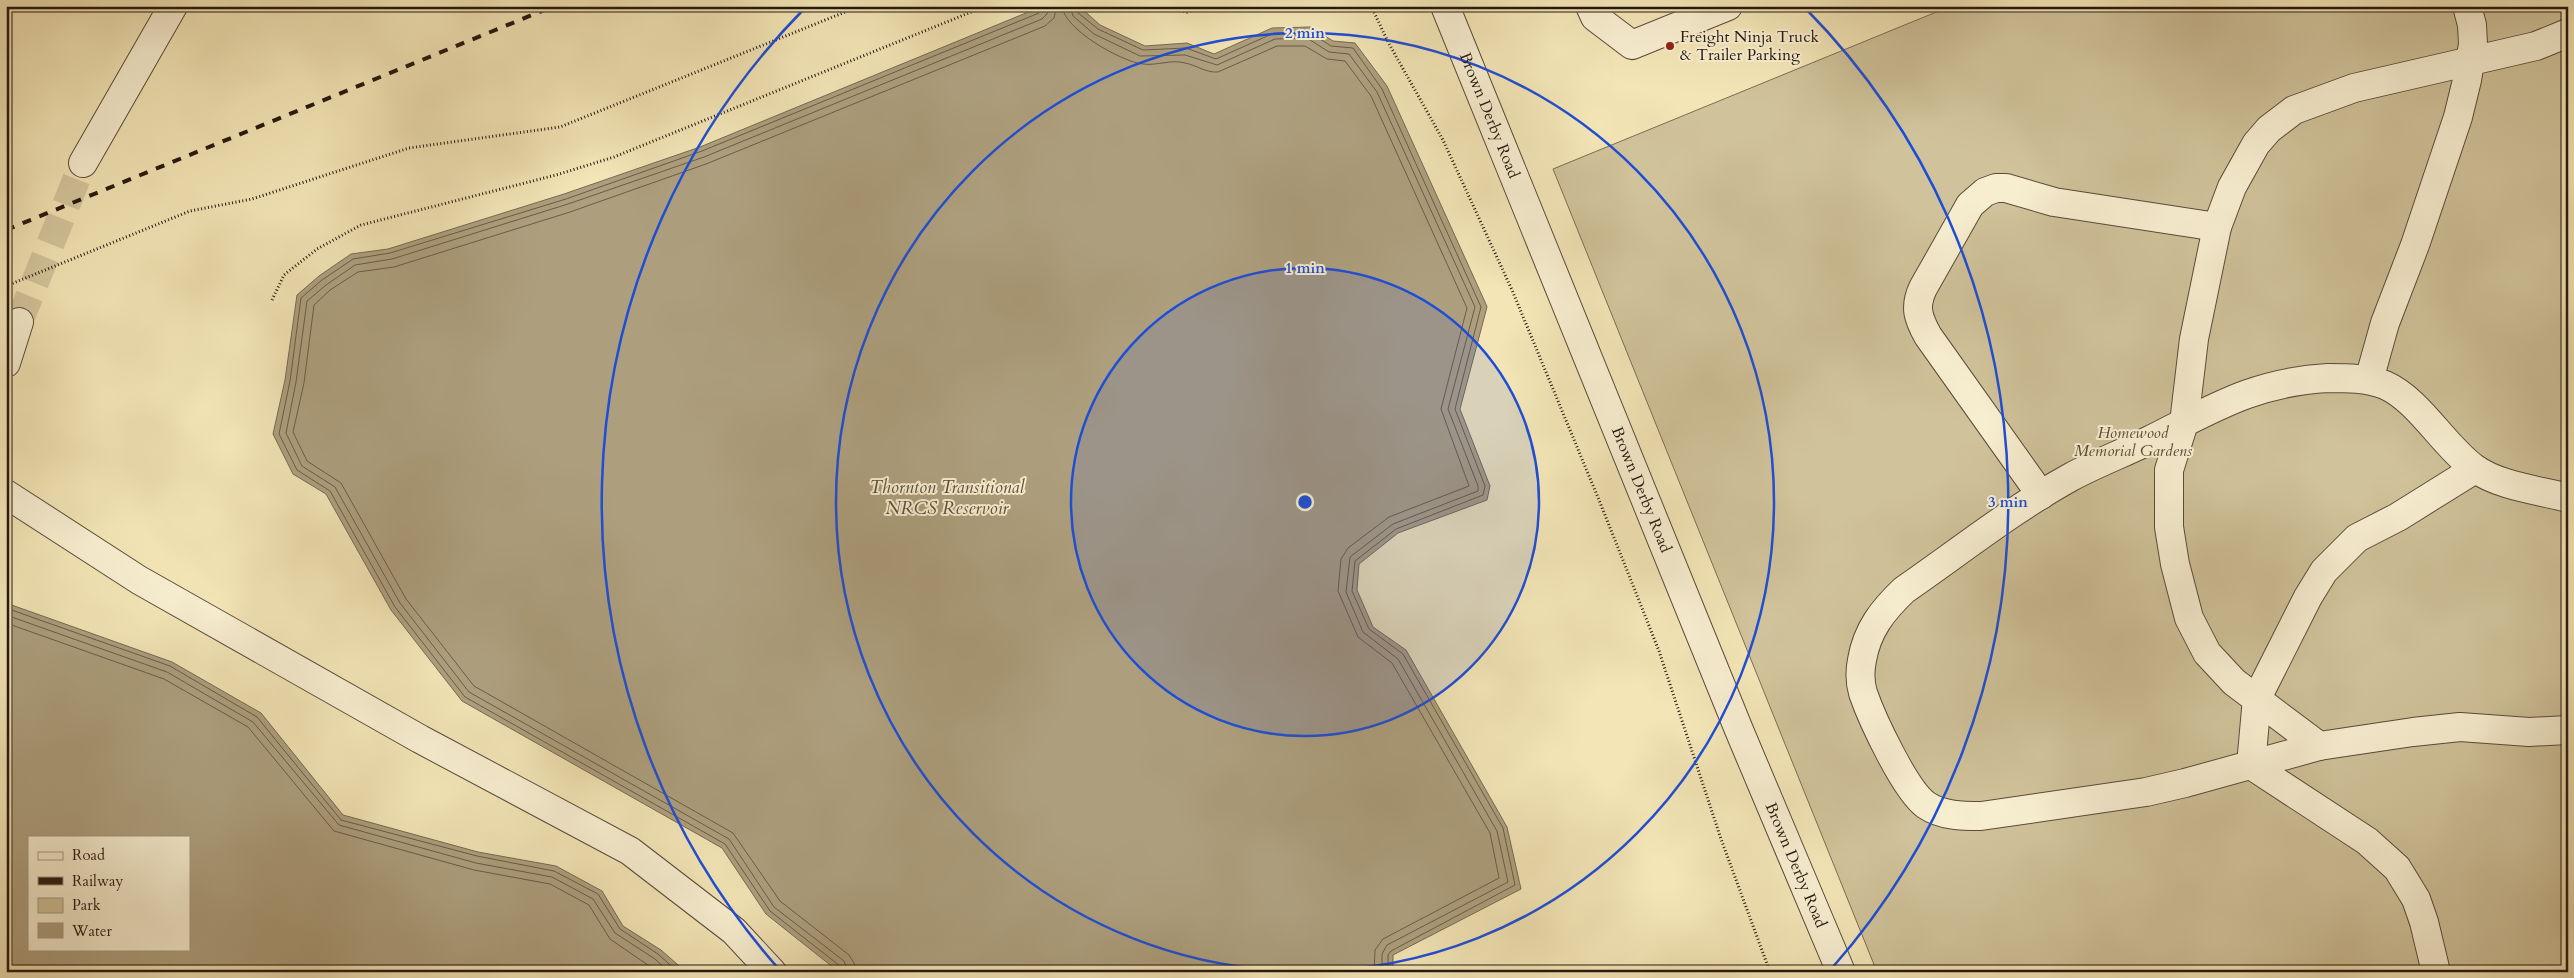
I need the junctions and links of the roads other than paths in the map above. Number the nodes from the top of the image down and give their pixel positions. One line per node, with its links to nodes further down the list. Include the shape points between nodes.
1 (173, 6): 8 (street)
2 (1445, 6): 24 (street, Brown Derby Road)
3 (1590, 6): 4 (street, via 1595,17 1632,45)
4 (1728, 6)
5 (2467, 6): 7 (street, via 2472,25)
6 (2568, 33): 7 (street, via 2536,46)
7 (2471, 62): 9 (street, via 2354,88 2294,110 2269,129 2256,144 2232,186); 12 (street, via 2448,147 2385,323)
8 (83, 163)
9 (2217, 227): 13 (street, via 2194,339); 16 (street, via 2054,202 2006,188 1985,192 1970,205 1918,298 1917,315 1928,336)
10 (19, 322): 11 (street)
11 (6, 363)
12 (2369, 380): 13 (street, via 2334,378 2285,382 2232,398); 14 (street, via 2397,392)
13 (2184, 423): 16 (street, via 2099,462); 18 (street, via 2169,470 2168,493 2169,528 2182,593 2189,618 2207,653 2234,682)
14 (2475, 468): 17 (street, via 2504,481); 18 (street, via 2357,538 2341,552 2308,597)
15 (6, 494): 23 (street, via 139,580 412,734 630,851 734,931)
16 (2041, 495): 21 (street, via 1904,590 1888,605 1870,632 1861,661 1862,692 1913,792 1927,806 1938,810 1962,816 1981,816 2146,792)
17 (2568, 498)
18 (2257, 698): 20 (street); 21 (street)
19 (2568, 730): 20 (street, via 2528,732 2438,728)
20 (2309, 748): 21 (street); 22 (street)
21 (2252, 765): 22 (street)
22 (2291, 792): 25 (street, via 2367,841 2397,868 2416,899)
23 (772, 972)
24 (1840, 972)
25 (2436, 972)

